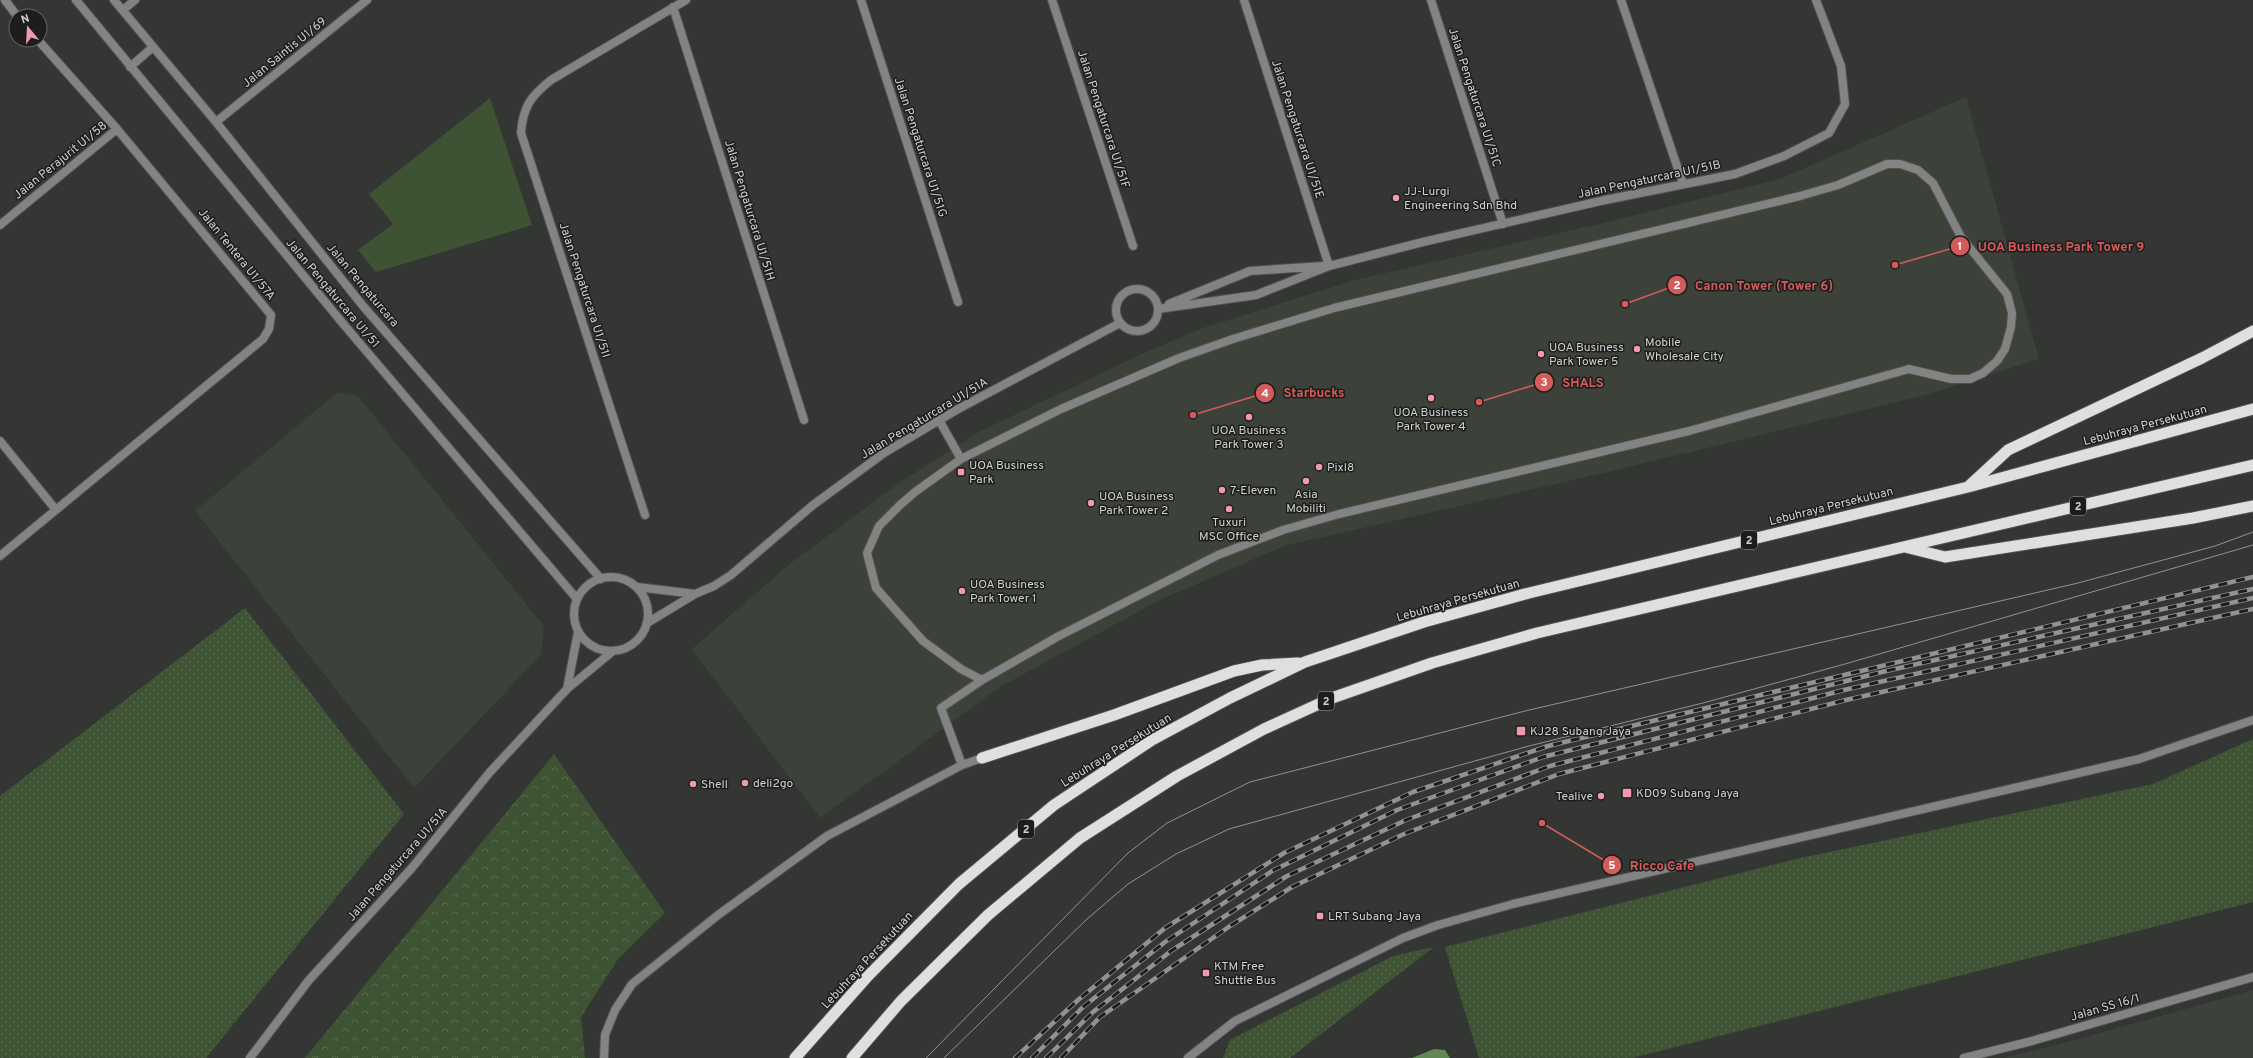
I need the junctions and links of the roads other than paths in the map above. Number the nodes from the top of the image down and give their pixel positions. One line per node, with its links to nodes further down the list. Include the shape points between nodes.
1 (76, 0): 16 (street, Jalan Pengaturcara U1/51)
2 (114, 0): 13 (street, Jalan Pengaturcara)
3 (135, 0): 13 (street)
4 (367, 0): 17 (street, Jalan Saintis U1/69)
5 (686, 0): 12 (street)
6 (861, 0): 24 (street, Jalan Pengaturcara U1/51G)
7 (1052, 0): 22 (street, Jalan Pengaturcara U1/51F)
8 (1244, 0): 23 (street, Jalan Pengaturcara U1/51E)
9 (1431, 0): 20 (street, Jalan Pengaturcara U1/51C)
10 (1621, 0): 19 (street)
11 (1816, 0): 19 (street, Jalan Pengaturcara U1/51B, via 1841,66 1845,104 1830,133 1784,156 1735,174)
12 (673, 7): 29 (street, Jalan Pengaturcara U1/51H); 37 (street, Jalan Pengaturcara U1/51I, via 535,92 522,118 521,133)
13 (123, 10): 14 (street, Jalan Pengaturcara)
14 (153, 47): 16 (street); 17 (street, Jalan Pengaturcara)
15 (45, 48): 18 (street, Jalan Tentera U1/57A)
16 (130, 67): 43 (street, Jalan Pengaturcara U1/51, via 345,326)
17 (216, 122): 40 (street, Jalan Pengaturcara, via 363,306)
18 (117, 129): 21 (street, Jalan Perajurit U1/58); 36 (street, Jalan Tentera U1/57A, via 271,315 269,329 263,340)
19 (1684, 184): 20 (street, Jalan Pengaturcara U1/51B)
20 (1503, 224): 23 (street, Jalan Pengaturcara U1/51B)
21 (0, 225)
22 (1132, 246)
23 (1329, 266): 25 (street, Jalan Pengaturcara U1/51B, via 1256,295); 25 (street, Jalan Pengaturcara U1/51B, via 1250,271)
24 (958, 302)
25 (1158, 309): 26 (street, via 1154,321 1144,329 1131,330); 26 (street, via 1153,295 1147,291 1140,289 1126,292 1117,303 1116,311)
26 (1120, 323): 30 (street, Jalan Pengaturcara U1/51A)
27 (2253, 331): 34 (highway, via 2202,358 2008,450)
28 (2253, 409): 34 (highway, Lebuhraya Persekutuan / 2)
29 (804, 420)
30 (938, 420): 32 (street); 42 (street, Jalan Pengaturcara U1/51A, via 884,453 813,505 731,575)
31 (0, 441): 36 (street)
32 (961, 459): 48 (street, via 915,492 879,526 867,553 876,588 923,641 961,669); 48 (street, via 1068,406 1179,358 1233,339 1334,308 1759,207 1838,185 1887,164 1900,164 1918,170 1933,183 1961,237 2007,294 2012,313 2005,349 1997,361 1970,379 1951,379 1909,368 1689,431 1430,492 1283,530 1211,559 1057,637)
33 (2253, 465): 38 (highway, 2)
34 (1968, 487): 47 (highway, Lebuhraya Persekutuan / 2, via 1529,593 1424,622)
35 (2253, 506): 38 (highway, via 2193,518 1945,557)
36 (56, 510): 39 (street, Jalan Tentera U1/57A)
37 (645, 515)
38 (1904, 547): 57 (highway, 2, via 1529,635 1432,663 1346,693 1264,728 1178,776 1080,838 988,915 901,1002)
39 (0, 556)
40 (601, 578): 41 (street, via 620,578); 43 (street, via 587,586)
41 (637, 587): 42 (street); 44 (street, via 647,604)
42 (695, 594): 44 (street, Jalan Pengaturcara U1/51A)
43 (577, 599): 45 (street, via 574,621)
44 (647, 623): 46 (street, via 644,631 631,645)
45 (578, 632): 46 (street, via 595,648); 49 (street)
46 (613, 651): 49 (street, Jalan Pengaturcara U1/51A)
47 (1305, 662): 51 (highway, via 1262,665 1234,671 1114,716); 56 (highway, Lebuhraya Persekutuan / 2, via 1152,740 1054,805 960,884 867,977)
48 (982, 680): 52 (street, via 941,708)
49 (567, 689): 54 (street, Jalan Pengaturcara U1/51A, via 490,772 411,869 309,980)
50 (2253, 720): 58 (street, via 2139,759 1513,904 1438,925 1403,938 1235,1021)
51 (982, 758): 52 (street)
52 (962, 765): 55 (street, via 827,836 718,915 632,984 615,1010 605,1035)
53 (2253, 977): 59 (street, Jalan SS 16/1)
54 (250, 1058)
55 (604, 1058)
56 (795, 1058)
57 (852, 1058)
58 (1188, 1058)
59 (1964, 1058)

